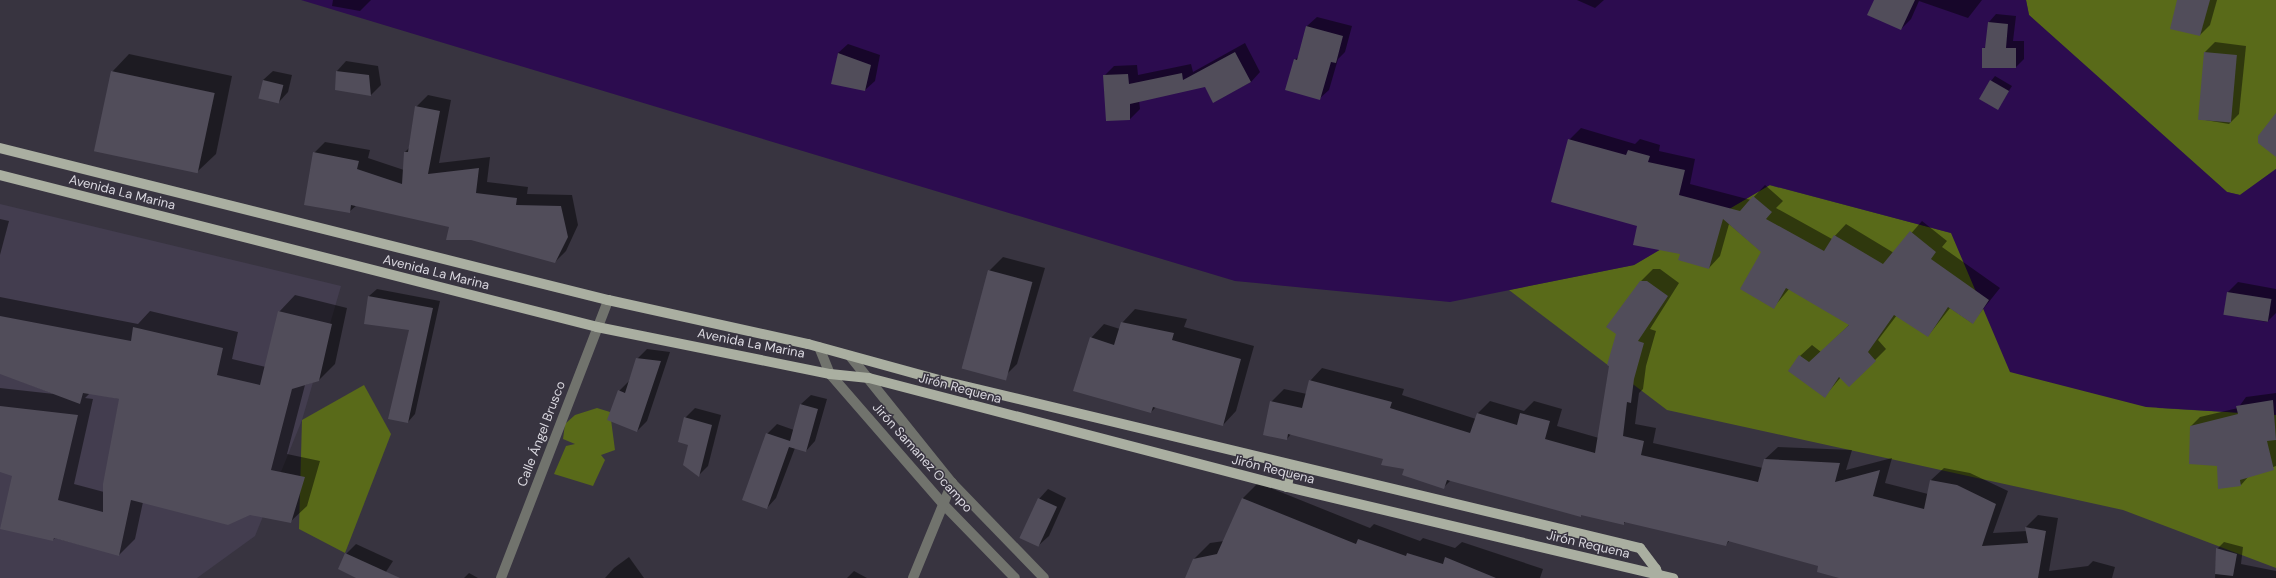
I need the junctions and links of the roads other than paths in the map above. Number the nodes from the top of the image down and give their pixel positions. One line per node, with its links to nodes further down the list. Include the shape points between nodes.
1 (0, 148): 3 (main road, Avenida La Marina)
2 (0, 175): 4 (main road, Avenida La Marina)
3 (608, 300): 4 (street, Calle Ángel Brusco); 5 (main road, Avenida La Marina)
4 (597, 327): 7 (main road, Avenida La Marina); 14 (street, Calle Ángel Brusco)
5 (820, 347): 6 (main road, Avenida La Marina); 7 (street, Jirón Samanez Ocampo)
6 (850, 356): 8 (street, Jirón Samanez Ocampo); 9 (main road, Jirón Requena)
7 (830, 374): 8 (main road, Avenida La Marina); 12 (street, Jirón Samanez Ocampo)
8 (869, 378): 10 (street, Jirón Samanez Ocampo); 11 (main road, Jirón Requena)
9 (1290, 465): 11 (main road); 13 (main road, Jirón Requena, via 1640,548 1656,569)
10 (952, 484): 12 (street); 17 (street, Jirón Samanez Ocampo)
11 (1287, 487): 13 (main road, Jirón Requena)
12 (944, 504): 15 (street); 16 (street, Jirón Samanez Ocampo)
13 (1658, 577): 18 (main road, Jirón Requena)
14 (500, 578)
15 (913, 578)
16 (1015, 578)
17 (1044, 578)
18 (1673, 578)

